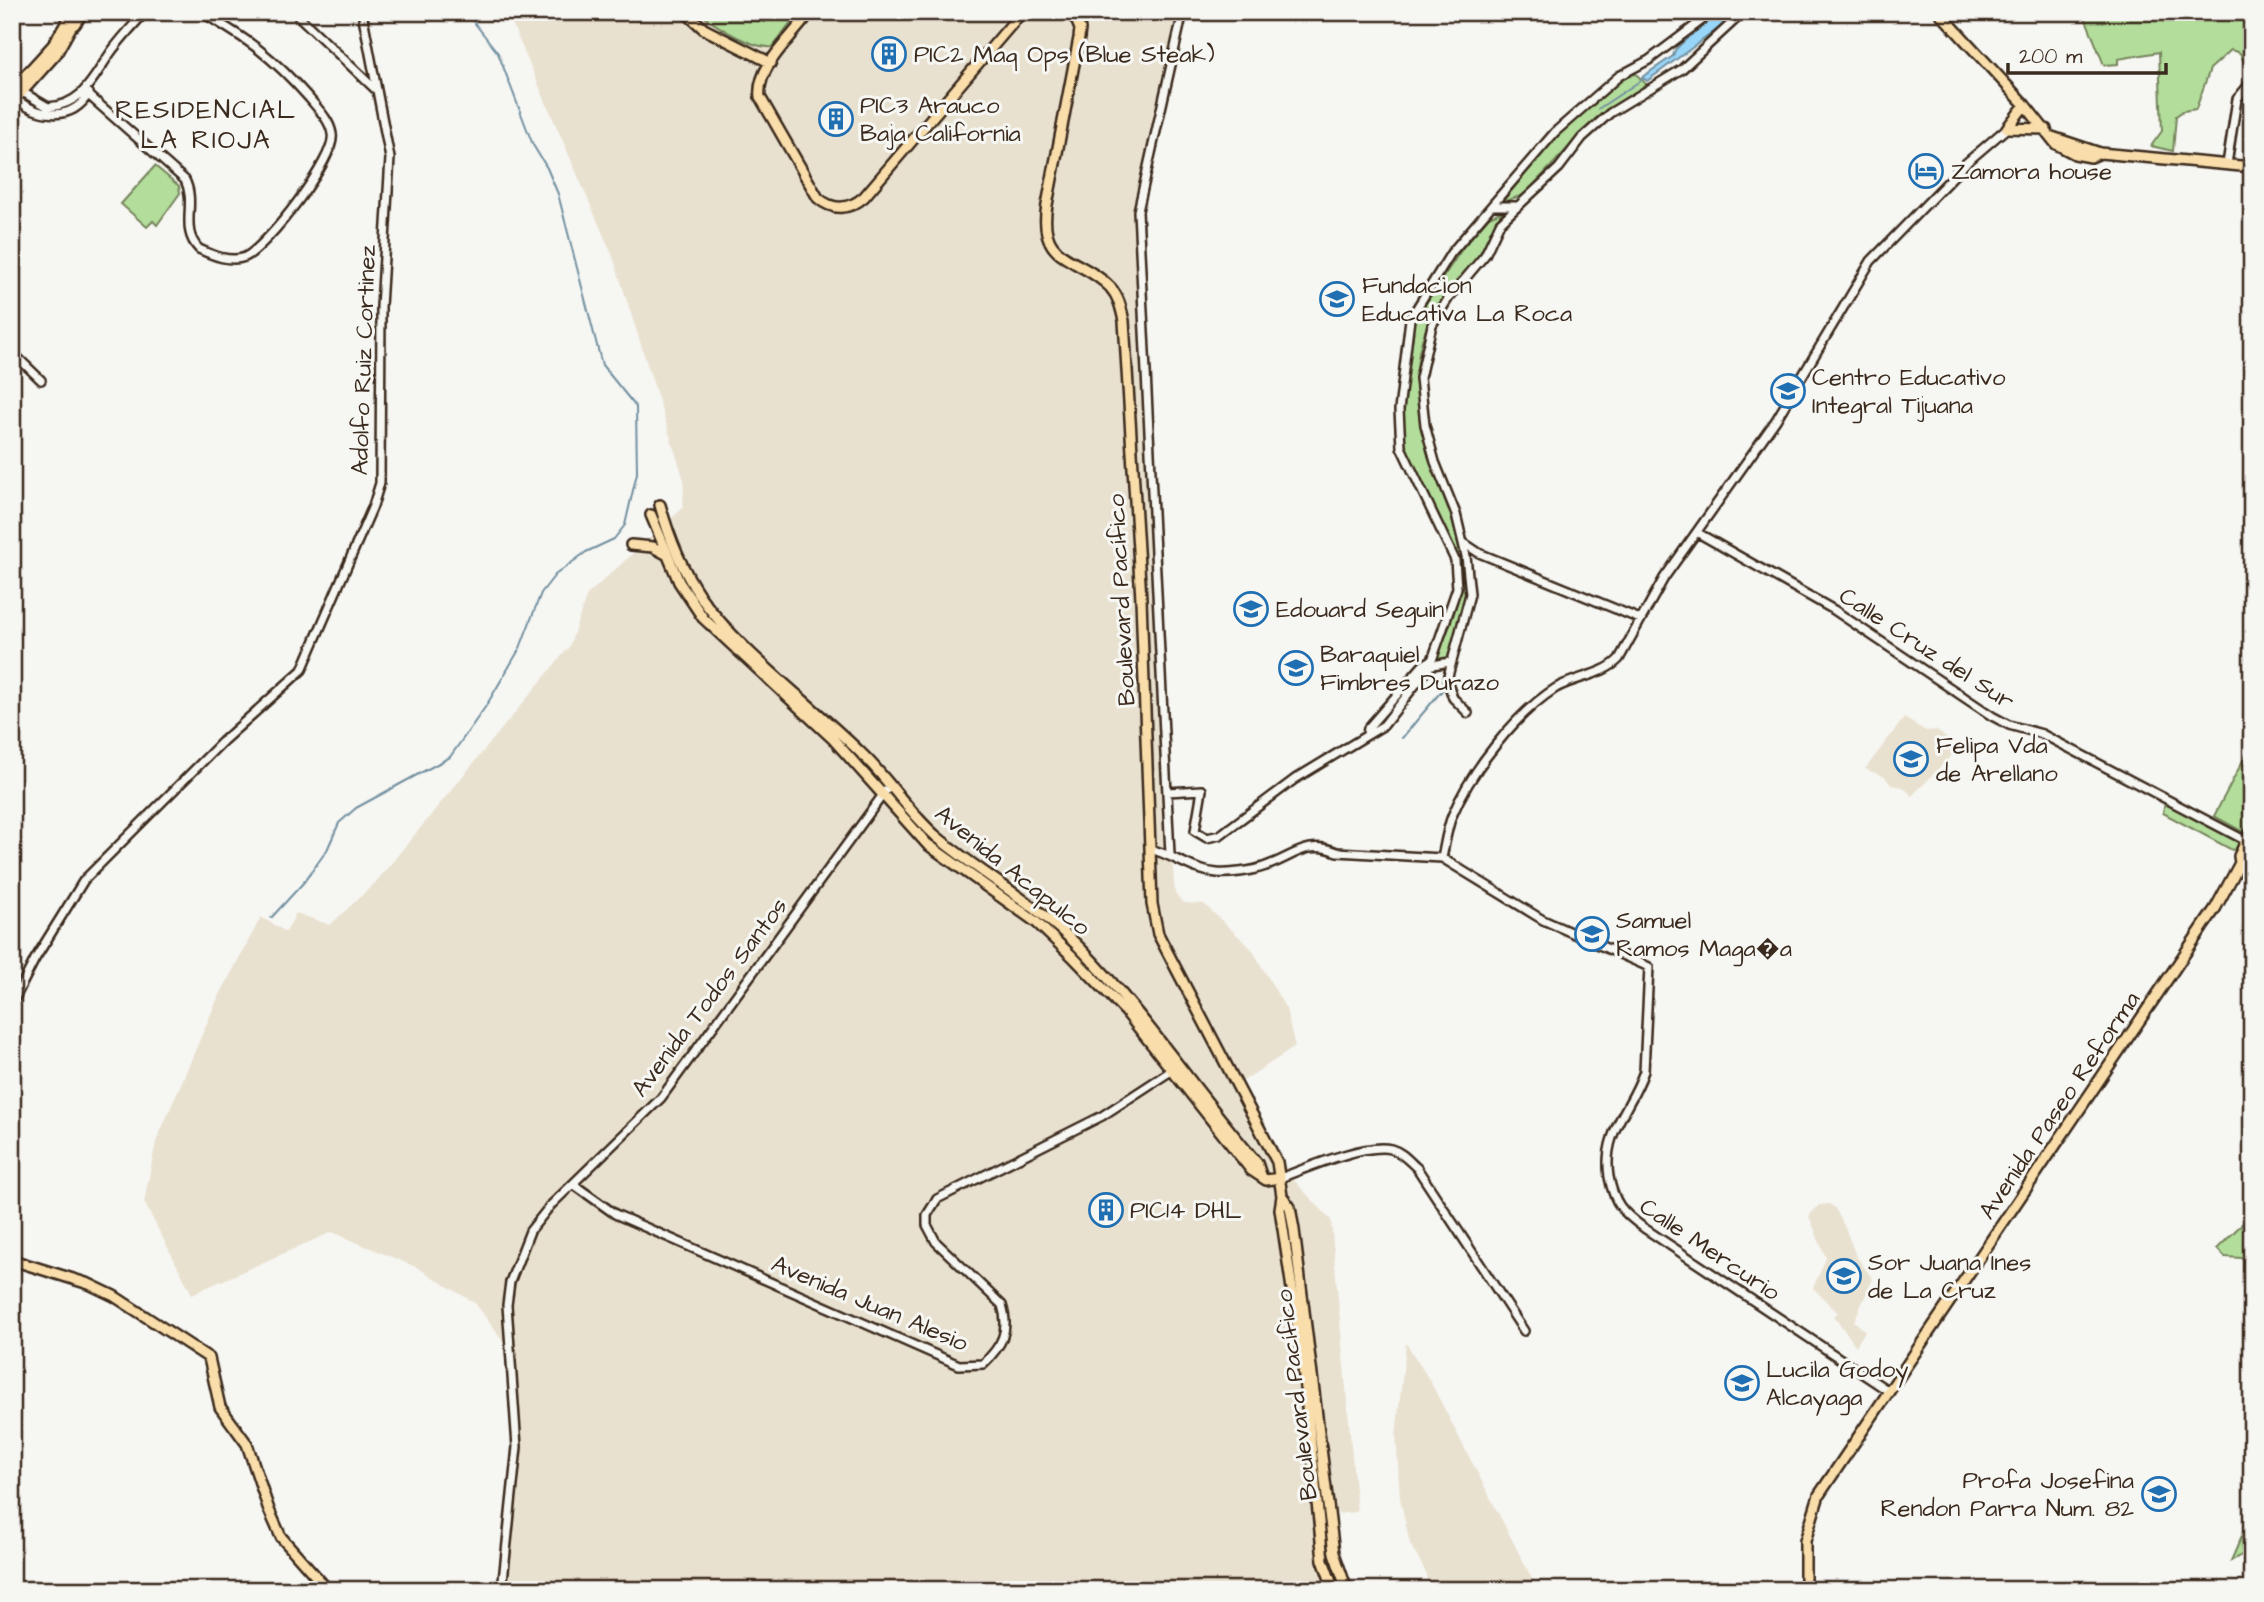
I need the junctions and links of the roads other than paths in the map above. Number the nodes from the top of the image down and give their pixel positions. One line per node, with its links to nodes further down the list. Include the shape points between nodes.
1 (81, 12): 14 (highway)
2 (145, 12): 18 (street, via 109,55)
3 (201, 12): 18 (street, via 273,58 332,132 332,147 319,173 253,253 236,259 199,249 188,234 190,194 185,180)
4 (294, 12): 17 (street)
5 (362, 12): 17 (street, Adolfo Ruiz Cortinez)
6 (685, 12): 15 (main road, via 704,29)
7 (810, 12): 15 (main road)
8 (1022, 12): 15 (main road, via 872,187 844,208 818,198 762,104 761,83)
9 (1073, 12): 47 (main road, Boulevard Pacífico, via 1079,38 1045,215 1046,233 1066,261 1110,288 1120,302 1124,321)
10 (1183, 12): 43 (street, via 1138,211)
11 (1713, 12): 25 (street, via 1650,61 1619,76 1555,132)
12 (1748, 12): 26 (street, via 1682,69 1610,113 1582,138 1559,169)
13 (1939, 12): 20 (main road)
14 (73, 18): 19 (main road, via 56,54)
15 (771, 63)
16 (2252, 80): 23 (street, via 2237,99)
17 (376, 90): 50 (street, Adolfo Ruiz Cortinez, via 390,164 381,307 380,483 373,506 302,670 223,741 84,880)
18 (88, 91): 19 (street, via 66,112 34,111)
19 (15, 95)
20 (2025, 105): 21 (main road); 22 (main road)
21 (2007, 128): 22 (main road); 31 (street, via 1957,172 1871,261 1776,420)
22 (2049, 133): 23 (main road, via 2062,148 2075,154)
23 (2227, 164): 24 (main road)
24 (2252, 167)
25 (1492, 206): 26 (street); 37 (street, via 1451,253 1410,319 1405,345 1401,447)
26 (1516, 206): 32 (street, via 1432,325 1420,378 1425,425)
27 (13, 353): 28 (street)
28 (41, 380)
29 (660, 505): 42 (main road, Avenida Acapulco, via 685,572 710,610)
30 (651, 515): 35 (main road, Avenida Acapulco)
31 (1698, 533): 38 (street); 46 (street, Calle Cruz del Sur, via 1834,610 1992,716 2042,734)
32 (1464, 542): 34 (street); 36 (street)
33 (631, 545): 35 (main road, via 653,547)
34 (1479, 553): 36 (street); 38 (street)
35 (666, 554): 44 (main road, Avenida Acapulco, via 703,618 832,739)
36 (1466, 556): 37 (street); 39 (street, via 1470,594)
37 (1455, 560): 40 (street, via 1453,606)
38 (1640, 619): 49 (street, via 1615,663 1569,681 1525,711 1470,782 1452,817)
39 (1450, 662): 40 (street); 41 (street, via 1449,689)
40 (1428, 664): 43 (street, via 1384,725 1295,779 1220,835 1199,836 1195,831 1202,790)
41 (1468, 713)
42 (890, 785): 44 (street, Avenida Todos Santos); 51 (main road, Avenida Acapulco, via 936,835 1078,946 1133,1005)
43 (1167, 792): 48 (street)
44 (883, 794): 51 (main road, Avenida Acapulco, via 927,844 1036,922); 53 (street, Avenida Todos Santos, via 661,1098)
45 (2252, 829): 46 (main road, Avenida Paseo Reforma)
46 (2250, 844): 57 (main road, Avenida Paseo Reforma, via 2185,953)
47 (1150, 849): 48 (street); 52 (main road, Boulevard Pacífico, via 1158,933 1277,1162)
48 (1170, 854): 49 (street, via 1191,868 1218,873 1264,867 1307,847)
49 (1442, 858): 57 (street, Calle Mercurio, via 1543,920 1649,967 1644,1071 1606,1156 1613,1198 1621,1212)
50 (12, 1004)
51 (1177, 1067): 52 (main road, Avenida Acapulco, via 1251,1170 1269,1180); 53 (street, Avenida Juan Alesio, via 1102,1116 931,1206 927,1225 936,1242 1002,1305 1006,1318 1001,1347 983,1364 959,1365 806,1298 615,1214)
52 (1280, 1178): 54 (main road, Boulevard Pacífico); 56 (street, via 1371,1148 1402,1154 1417,1168)
53 (573, 1184): 59 (street, Avenida Todos Santos, via 530,1231 514,1271 507,1306 517,1447)
54 (1282, 1196): 60 (main road, Boulevard Pacífico, via 1322,1560); 61 (main road, Boulevard Pacífico, via 1290,1207 1294,1230 1334,1553)
55 (12, 1260): 58 (main road, via 114,1296 209,1358 220,1407 247,1444 277,1528)
56 (1524, 1331)
57 (1887, 1390): 62 (main road, Avenida Paseo Reforma, via 1819,1495 1805,1541)
58 (328, 1590)
59 (502, 1590)
60 (1334, 1590)
61 (1347, 1590)
62 (1805, 1590)

